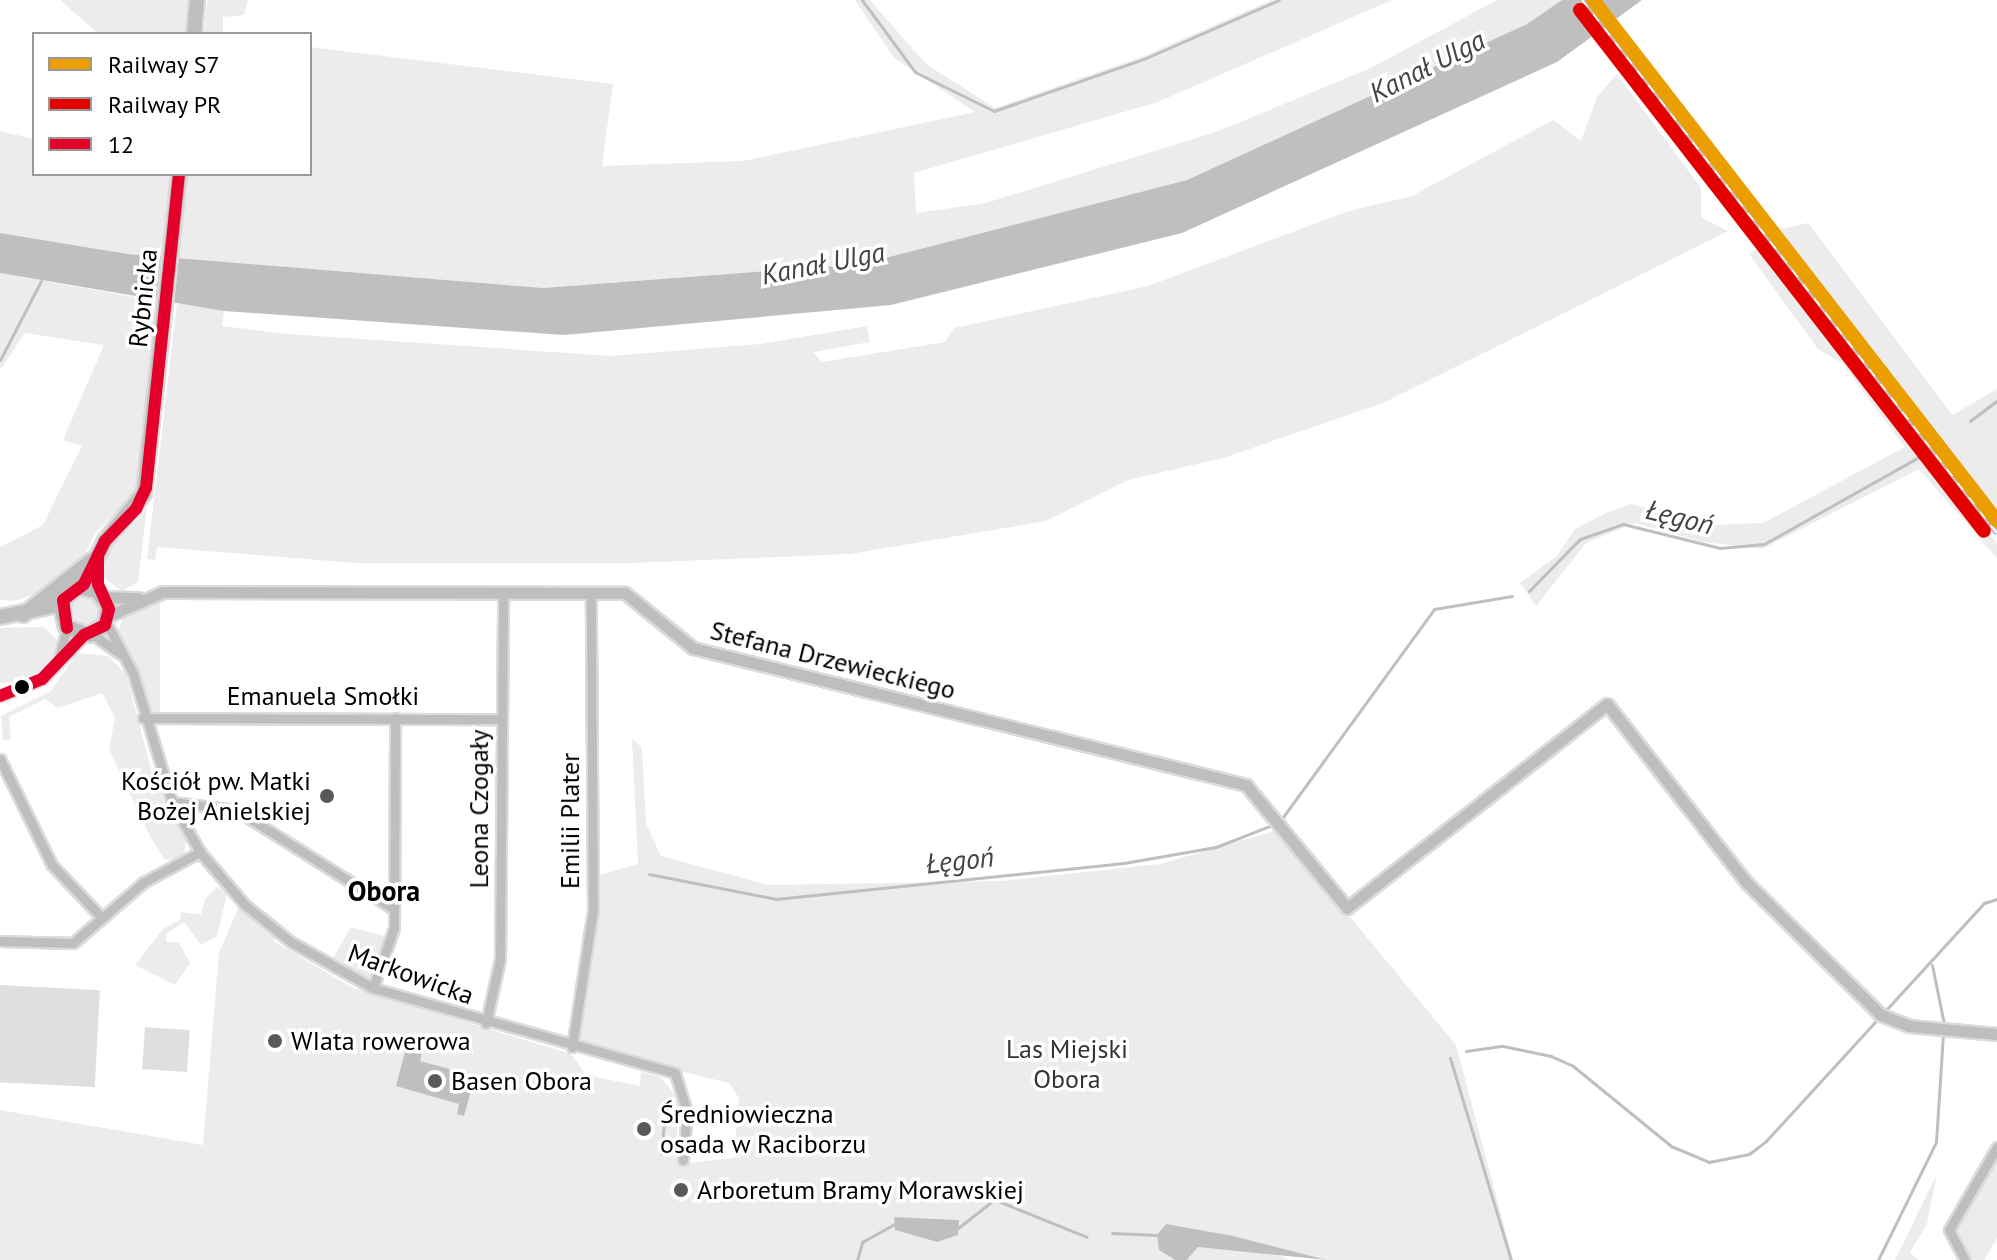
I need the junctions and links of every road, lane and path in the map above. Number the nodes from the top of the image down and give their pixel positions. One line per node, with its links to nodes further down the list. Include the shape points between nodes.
1 (197, 0): 2 (main road)
2 (194, 32)
3 (179, 176): 4 (main road, Rybnicka, via 151,449 140,504)
4 (98, 555): 5 (main road, Rybnicka); 8 (main road); 11 (main road)
5 (80, 588): 8 (main road); 10 (main road, Rybnicka)
6 (503, 593): 7 (street, Stefana Drzewieckiego); 9 (street, Stefana Drzewieckiego, via 169,592); 21 (street, Leona Czogały)
7 (591, 593): 30 (street, Stefana Drzewieckiego, via 625,593 693,648 1240,782 1347,908 1607,704 1747,883 1881,1015 1909,1026); 31 (street, Emilii Plater, via 593,910)
8 (103, 596): 9 (street, Stefana Drzewieckiego); 13 (main road)
9 (140, 598): 13 (street, Stefana Drzewieckiego)
10 (62, 604): 11 (main road, Rybnicka); 14 (main road)
11 (23, 615): 12 (main road, Rybnicka); 14 (main road, Rybnicka)
12 (0, 617)
13 (107, 619): 15 (main road); 16 (street, Markowicka)
14 (65, 624): 15 (main road, Rybnicka); 17 (street)
15 (88, 635): 16 (street); 17 (street)
16 (121, 654): 19 (street, Markowicka)
17 (58, 665): 18 (street, via 38,681)
18 (0, 696)
19 (143, 718): 20 (street, Emanuela Smołki); 23 (street, Markowicka)
20 (395, 718): 21 (street, Emanuela Smołki); 25 (street)
21 (502, 719): 29 (street, Leona Czogały, via 500,959)
22 (0, 759): 26 (street, via 52,865)
23 (172, 802): 24 (street, Markowicka); 25 (street, via 236,810)
24 (200, 852): 26 (street, via 144,882); 28 (street, Markowicka, via 245,905 291,942)
25 (394, 909): 28 (street)
26 (101, 917): 27 (street, via 71,944)
27 (0, 941)
28 (373, 988): 29 (street, Markowicka)
29 (486, 1023): 31 (street, Markowicka)
30 (1997, 1034)
31 (572, 1047): 33 (street, Markowicka, via 675,1073 687,1112)
32 (1997, 1147): 34 (street, via 1949,1230)
33 (683, 1160)
34 (1965, 1260)

